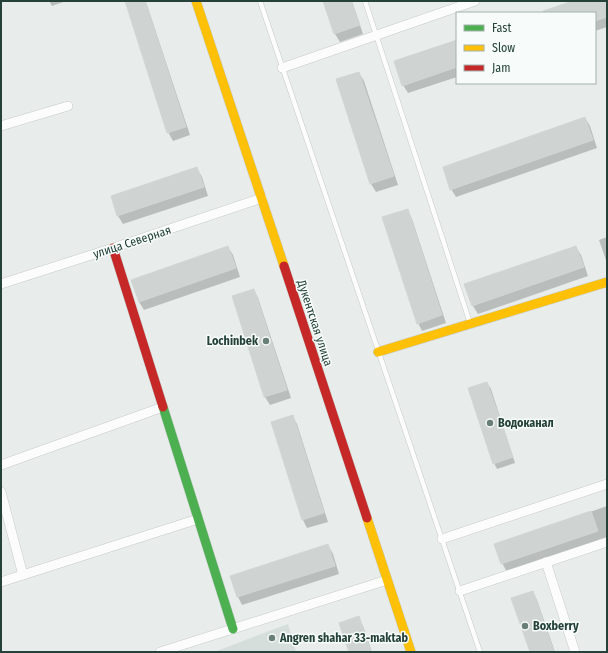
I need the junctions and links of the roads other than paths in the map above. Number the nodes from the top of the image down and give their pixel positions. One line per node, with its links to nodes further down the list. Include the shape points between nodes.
1 (196, 1): 9 (main road, Дукентская улица)
2 (260, 1): 6 (lane)
3 (365, 1): 5 (lane)
4 (475, 1): 5 (street)
5 (376, 36): 6 (street); 13 (lane)
6 (282, 68): 14 (lane)
7 (68, 106): 8 (street)
8 (1, 126)
9 (262, 198): 10 (street, улица Северная); 24 (main road, Дукентская улица)
10 (113, 248): 12 (street, улица Северная); 15 (main road)
11 (607, 282): 13 (main road)
12 (1, 284)
13 (470, 324): 14 (main road)
14 (378, 352): 20 (lane)
15 (163, 407): 16 (street); 19 (main road)
16 (1, 465)
17 (607, 484): 20 (street)
18 (1, 492): 23 (street)
19 (198, 519): 23 (street); 27 (main road)
20 (442, 539): 26 (lane)
21 (607, 542): 22 (street)
22 (546, 562): 26 (street); 31 (street)
23 (23, 575): 25 (street)
24 (387, 580): 27 (street); 29 (main road, Дукентская улица)
25 (1, 582)
26 (460, 591): 30 (lane)
27 (232, 629): 28 (street)
28 (160, 652)
29 (411, 652)
30 (480, 652)
31 (575, 652)

